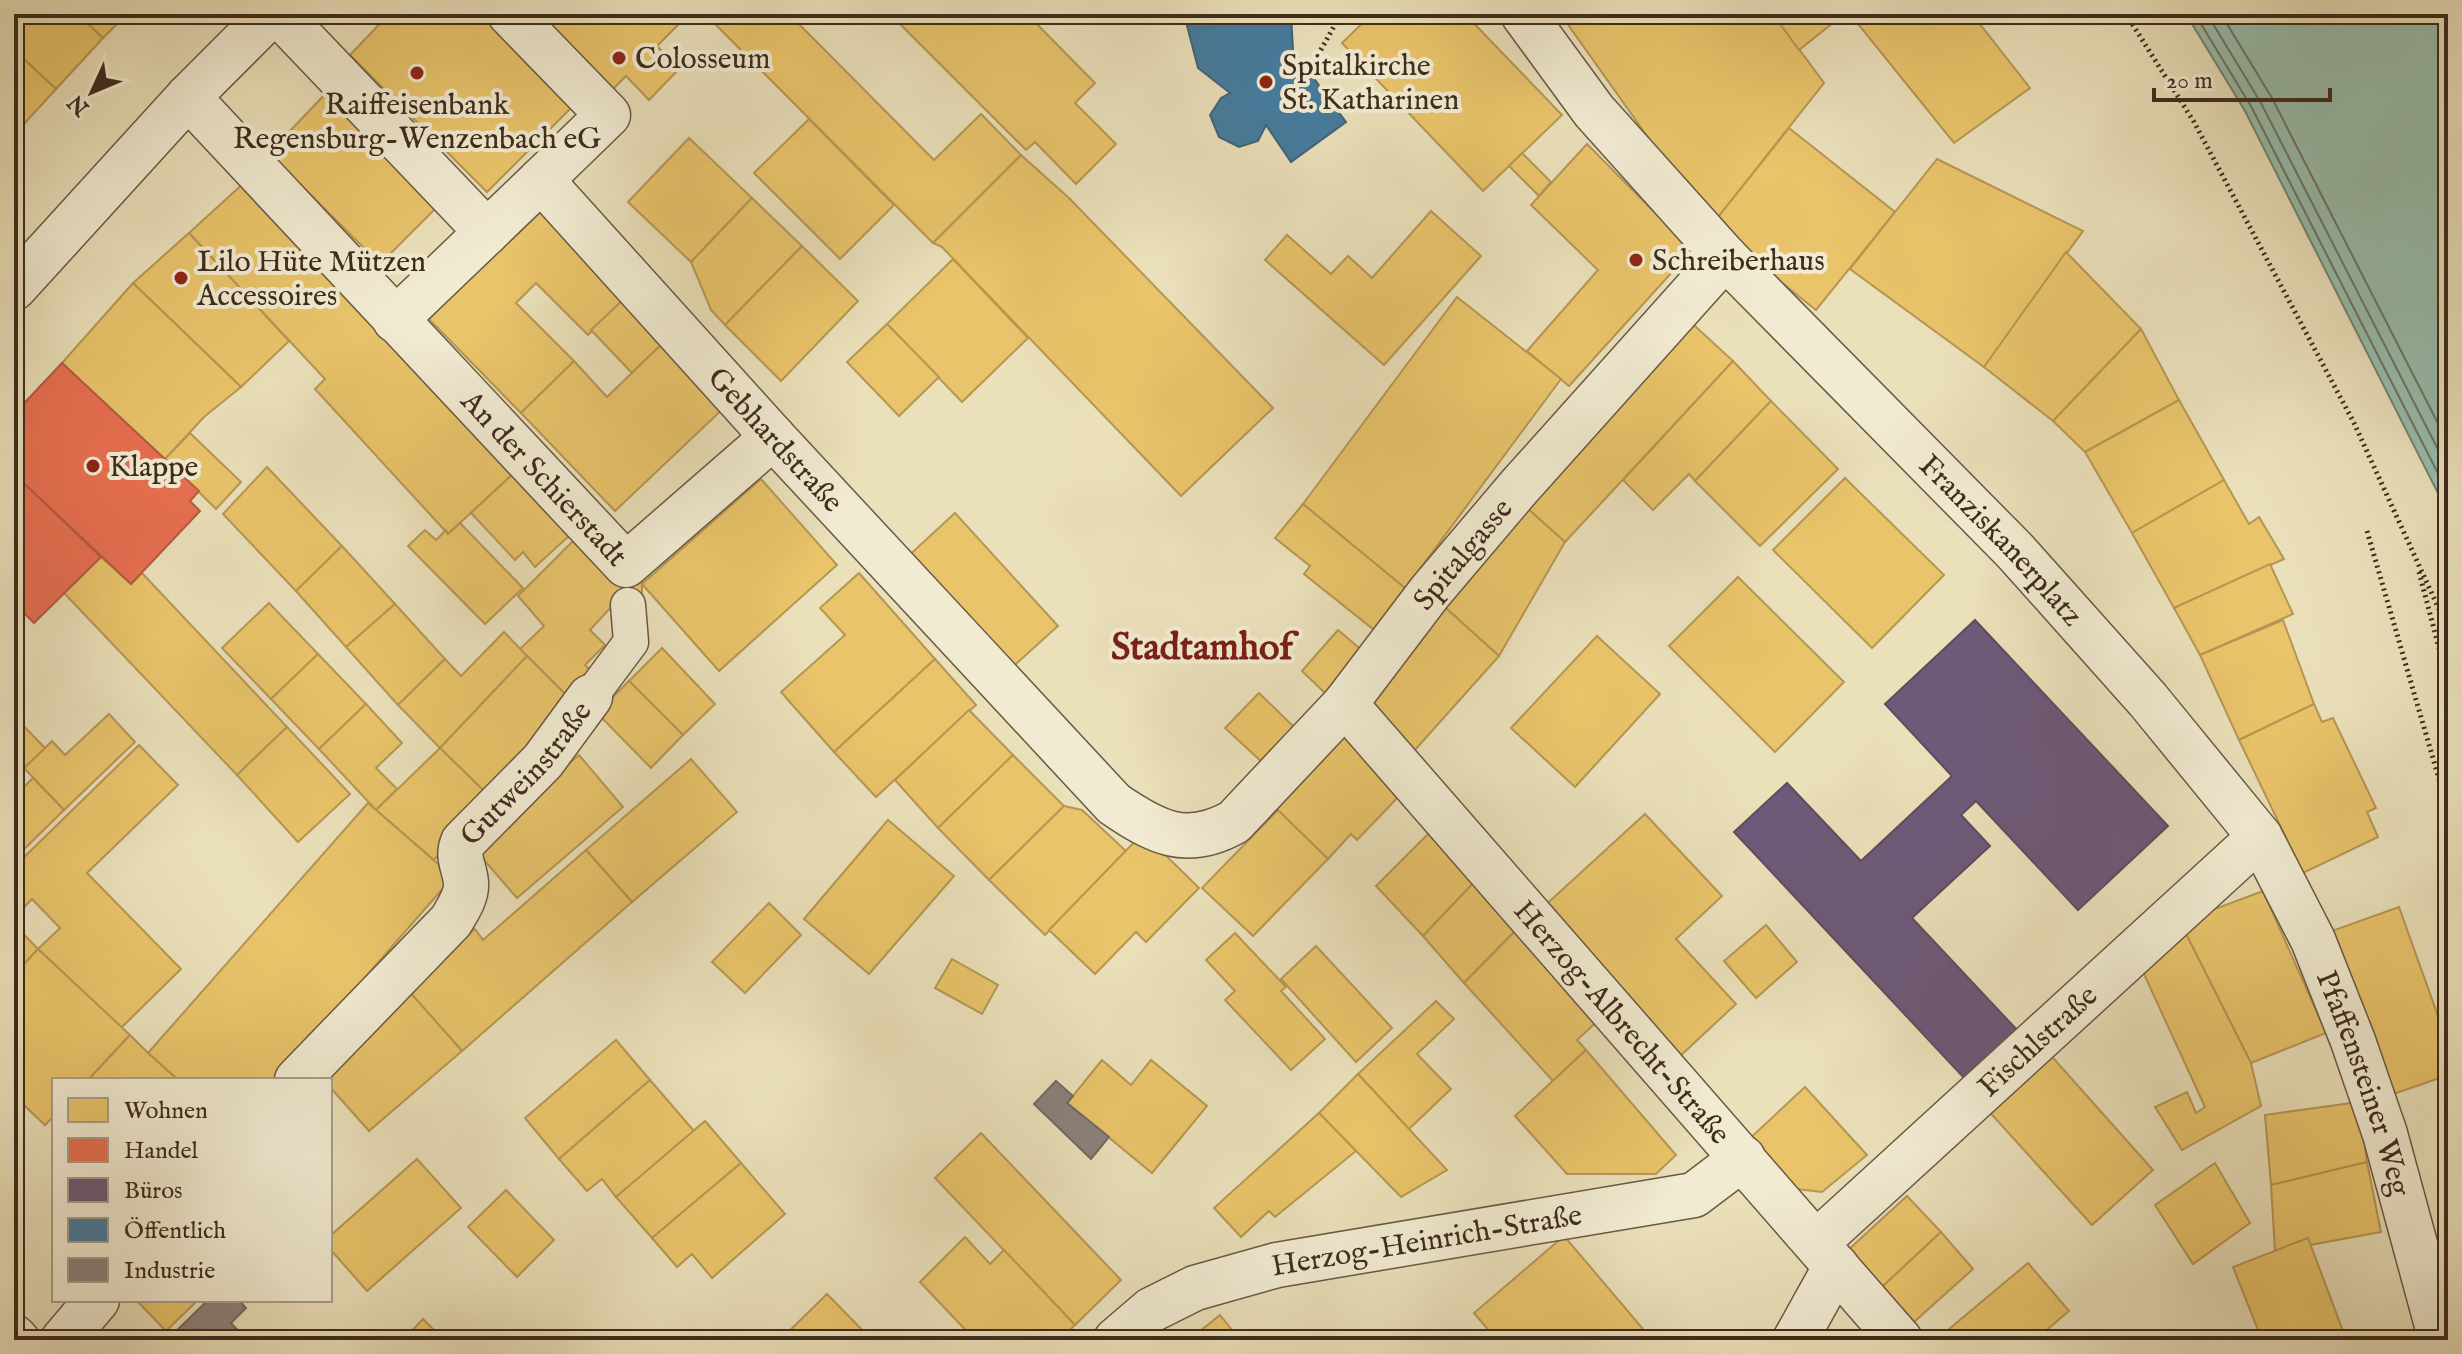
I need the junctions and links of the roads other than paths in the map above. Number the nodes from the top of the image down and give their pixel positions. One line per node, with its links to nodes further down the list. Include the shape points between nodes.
1 (271, 14): 5 (street)
2 (279, 14): 7 (street)
3 (510, 14): 6 (street, via 608,115)
4 (1523, 14): 8 (street, Franziskanerplatz, via 1594,111)
5 (188, 97): 9 (street); 10 (street, An der Schierstadt)
6 (541, 180): 7 (street); 11 (street, Gebhardstraße)
7 (487, 232): 10 (street)
8 (1725, 257): 14 (street, Spitalgasse, via 1460,557); 16 (street, Franziskanerplatz, via 2015,551 2148,700)
9 (14, 288)
10 (395, 320): 12 (street, An der Schierstadt)
11 (773, 437): 12 (street, An der Schierstadt); 15 (street, Gebhardstraße, via 1114,804 1165,833)
12 (627, 582): 13 (lane, Gutweinstraße, via 631,642)
13 (590, 697): 17 (street, Gutweinstraße, via 543,761 463,842 460,856 467,884 451,921)
14 (1345, 704): 15 (street, Spitalgasse, via 1234,822 1213,834); 18 (street, Herzog-Albrecht-Straße)
15 (1192, 836)
16 (2260, 837): 19 (street, Fischlstraße); 25 (street, Pfaffensteiner Weg, via 2313,940 2353,1041 2385,1134)
17 (299, 1078)
18 (1743, 1158): 19 (street, Herzog-Albrecht-Straße); 22 (street, Herzog-Heinrich-Straße, via 1694,1195 1277,1265 1195,1288 1151,1310)
19 (1826, 1254): 23 (street, Fischlstraße); 24 (street, Herzog-Albrecht-Straße)
20 (95, 1302): 21 (street)
21 (63, 1340)
22 (1116, 1340)
23 (1795, 1340)
24 (1900, 1340)
25 (2441, 1340)

